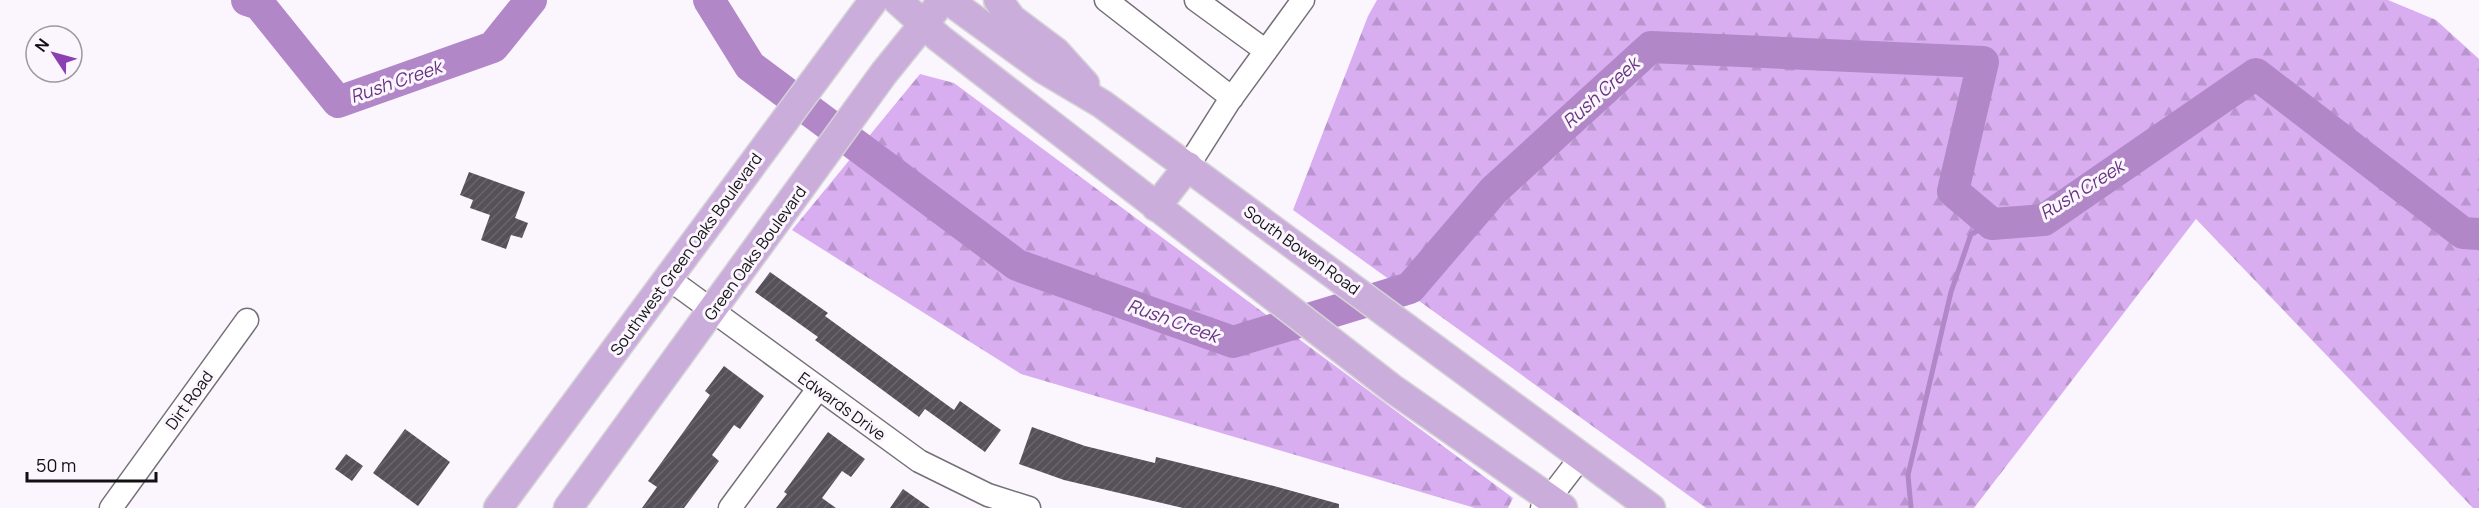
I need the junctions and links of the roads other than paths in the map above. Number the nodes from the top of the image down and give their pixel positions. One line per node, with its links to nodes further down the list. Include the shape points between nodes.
1 (874, 0): 14 (main road, Southwest Green Oaks Boulevard)
2 (897, 0): 8 (main road)
3 (946, 0): 8 (main road, Green Oaks Boulevard); 11 (main road, South Bowen Road, via 1043,69)
4 (998, 0): 11 (main road, via 1012,19 1056,52)
5 (1106, 0): 10 (street)
6 (1196, 0): 9 (street)
7 (1292, 4): 9 (street)
8 (924, 23): 13 (main road); 15 (main road, Green Oaks Boulevard)
9 (1266, 51): 10 (street)
10 (1232, 98): 12 (street)
11 (1102, 104): 12 (main road, South Bowen Road)
12 (1188, 166): 13 (main road); 18 (main road, South Bowen Road)
13 (1156, 207): 20 (main road)
14 (669, 279): 15 (street, Edwards Drive); 22 (main road, Southwest Green Oaks Boulevard)
15 (713, 311): 17 (street, Edwards Drive); 23 (main road, Green Oaks Boulevard)
16 (247, 321): 21 (street, Dirt Road)
17 (819, 388): 19 (street, Edwards Drive, via 919,461); 24 (street)
18 (1581, 457): 20 (street); 26 (main road, South Bowen Road)
19 (1001, 504): 25 (street, Edwards Drive)
20 (1552, 505)
21 (111, 508)
22 (498, 508)
23 (568, 508)
24 (730, 508)
25 (1029, 508)
26 (1651, 508)

